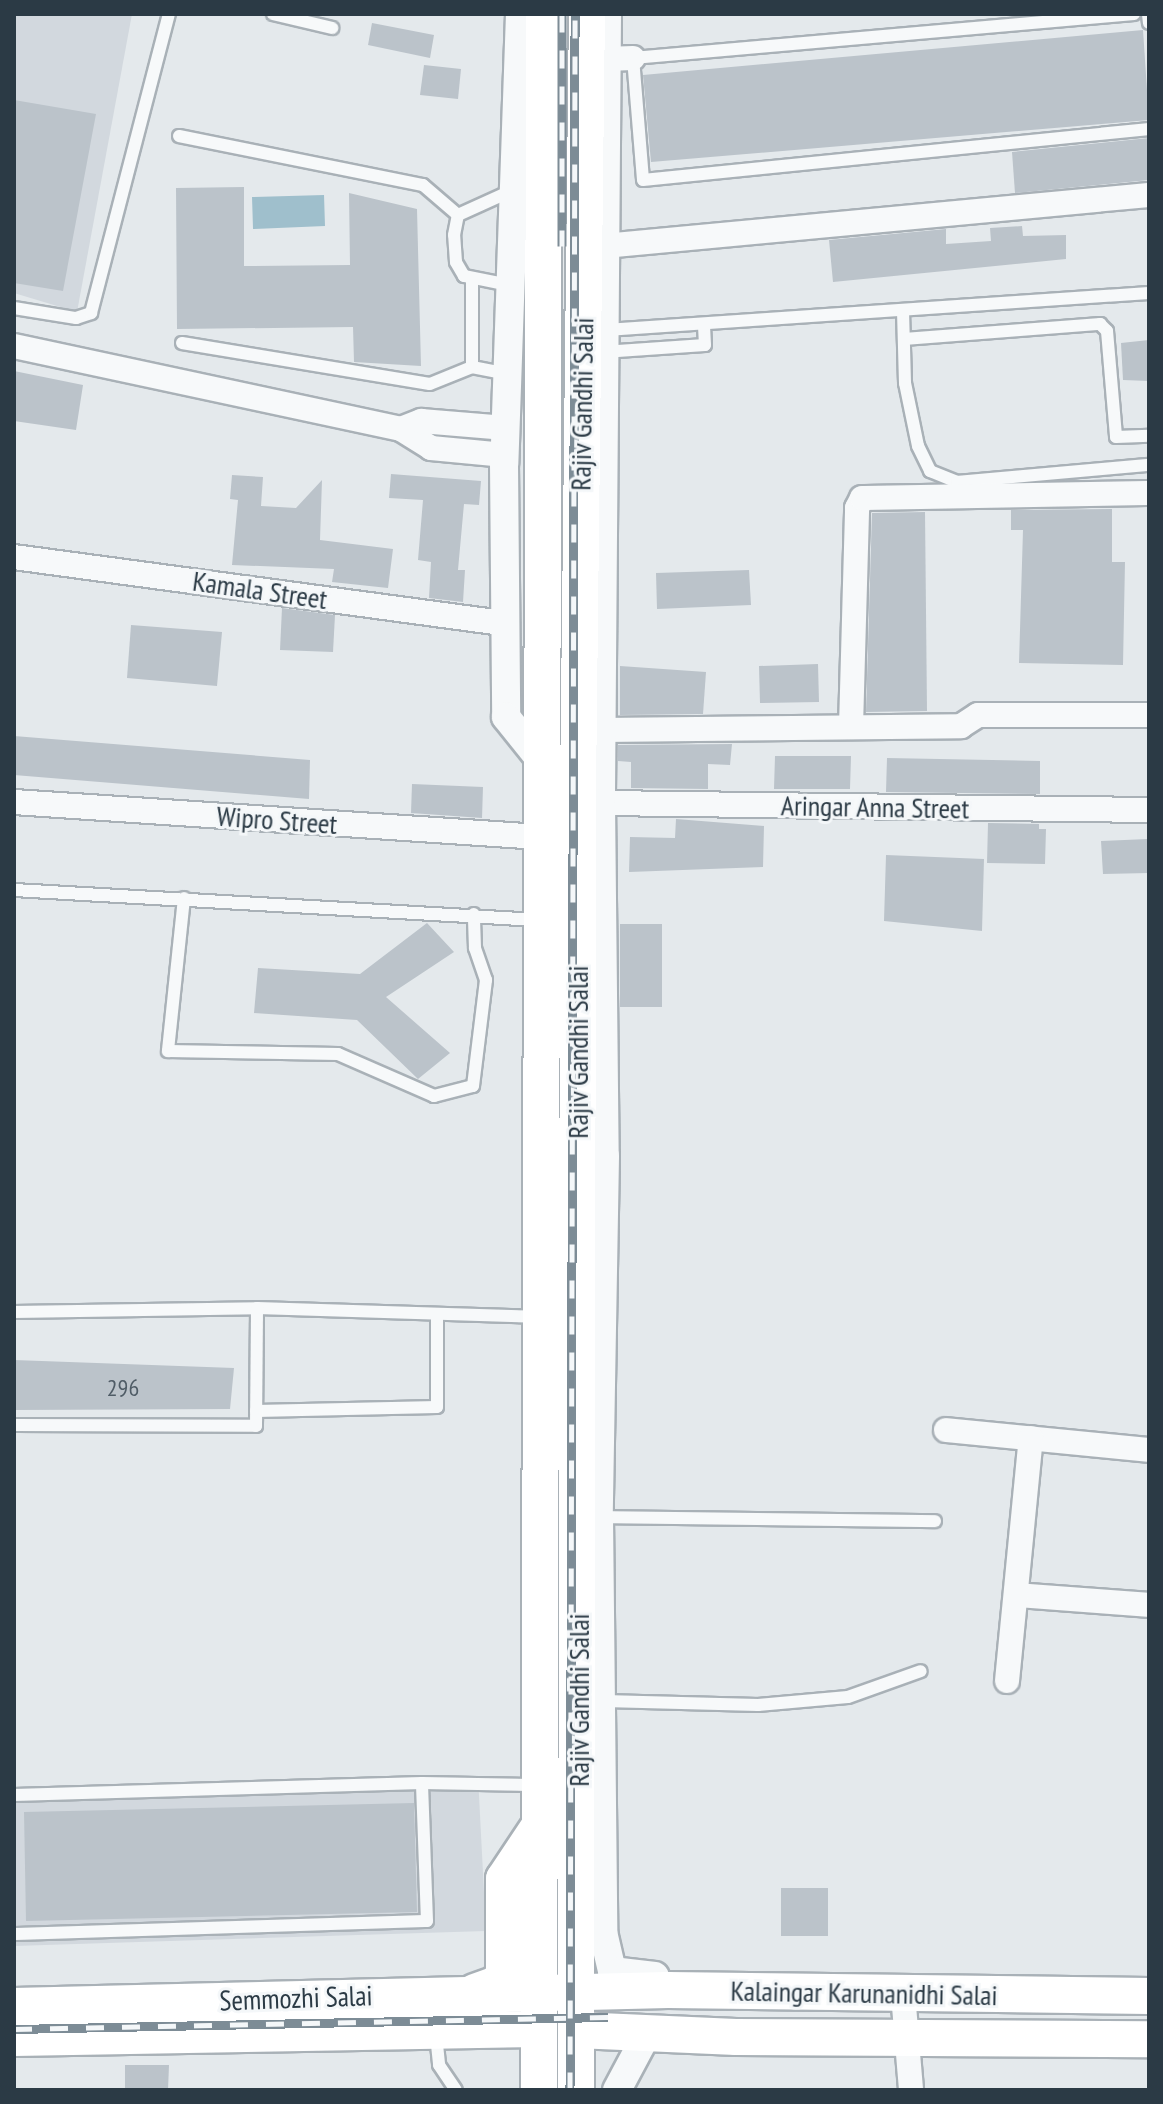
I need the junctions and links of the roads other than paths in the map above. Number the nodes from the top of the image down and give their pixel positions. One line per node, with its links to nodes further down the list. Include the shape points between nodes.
1 (169, 14): 25 (lane, via 91,313 76,318)
2 (273, 14): 10 (lane)
3 (520, 14): 16 (street)
4 (544, 14): 14 (main road, Rajiv Gandhi Salai)
5 (587, 14): 15 (main road, Rajiv Gandhi Salai)
6 (607, 14): 11 (street)
7 (1134, 14): 11 (lane)
8 (1148, 14): 9 (lane)
9 (1149, 23)
10 (332, 28)
11 (620, 58): 12 (lane, via 643,180); 20 (street)
12 (1149, 129)
13 (179, 136): 18 (lane, via 423,185)
14 (543, 149): 15 (main road, via 556,164 569,163); 19 (main road, Rajiv Gandhi Salai)
15 (585, 149): 20 (main road, Rajiv Gandhi Salai)
16 (513, 190): 18 (lane); 22 (street)
17 (1149, 195): 20 (street)
18 (458, 215): 21 (lane, via 456,262)
19 (543, 228): 20 (main road, via 552,217 568,213); 43 (main road, Rajiv Gandhi Salai)
20 (594, 238): 23 (main road, Rajiv Gandhi Salai)
21 (472, 279): 22 (lane); 32 (lane)
22 (509, 285): 33 (street)
23 (594, 286): 29 (street); 72 (main road, Rajiv Gandhi Salai, via 578,790)
24 (1149, 293): 26 (lane)
25 (14, 308)
26 (903, 311): 27 (lane); 28 (lane)
27 (704, 324): 29 (lane); 29 (lane, via 705,345)
28 (904, 339): 34 (lane, via 1100,324 1107,331 1116,437); 36 (lane, via 905,383 918,446 930,471 957,482)
29 (603, 342): 42 (street)
30 (182, 343): 32 (lane, via 430,384)
31 (14, 346): 35 (street, via 401,429 431,448)
32 (472, 367): 33 (lane)
33 (509, 374): 35 (street)
34 (1149, 436)
35 (506, 442): 39 (street)
36 (1149, 465)
37 (1149, 493): 41 (street, via 862,498 857,508)
38 (14, 557): 39 (street, Kamala Street)
39 (505, 623): 43 (street, via 506,717)
40 (1149, 715): 41 (street, via 990,714 961,726)
41 (851, 727): 42 (street)
42 (602, 730): 45 (street)
43 (539, 758): 47 (main road, Rajiv Gandhi Salai)
44 (14, 802): 47 (street, Wipro Street)
45 (601, 803): 46 (street, Aringar Anna Street); 61 (street, via 605,1156)
46 (1149, 810)
47 (539, 837): 51 (main road, Rajiv Gandhi Salai)
48 (14, 890): 49 (lane)
49 (184, 898): 50 (lane); 50 (lane, via 168,1051 338,1054 434,1096 473,1086 486,980 475,948)
50 (474, 914): 51 (lane)
51 (539, 920): 55 (main road, Rajiv Gandhi Salai)
52 (257, 1308): 53 (lane); 54 (lane); 56 (lane)
53 (14, 1312)
54 (437, 1315): 55 (lane); 56 (lane, via 437,1407)
55 (539, 1318): 69 (main road, Rajiv Gandhi Salai)
56 (256, 1411): 57 (lane, via 256,1426)
57 (14, 1425)
58 (946, 1430): 59 (street)
59 (1031, 1438): 60 (street); 63 (street)
60 (1149, 1450)
61 (599, 1517): 62 (lane); 67 (street)
62 (935, 1521)
63 (1017, 1595): 64 (street); 66 (street)
64 (1149, 1605)
65 (921, 1671): 67 (lane, via 848,1697 758,1705)
66 (1007, 1681)
67 (604, 1701): 72 (street)
68 (422, 1783): 69 (lane); 70 (lane); 73 (lane, via 427,1921)
69 (538, 1785): 71 (main road, Rajiv Gandhi Salai)
70 (14, 1795)
71 (538, 1828): 74 (main road, via 504,1879 504,1974 497,1984); 75 (main road, Rajiv Gandhi Salai)
72 (591, 1841): 76 (main road, Rajiv Gandhi Salai); 77 (street, via 612,1971)
73 (14, 1934)
74 (475, 1992): 75 (main road, Semmozhi Salai); 79 (main road, Semmozhi Salai)
75 (539, 1992): 76 (main road, Semmozhi Salai); 80 (main road, Rajiv Gandhi Salai)
76 (578, 1993): 77 (main road, Kalaingar Karunanidhi Salai); 81 (main road, Rajiv Gandhi Salai)
77 (889, 1993): 78 (main road, Kalaingar Karunanidhi Salai); 85 (street)
78 (1149, 1996)
79 (14, 2006)
80 (538, 2029): 82 (main road); 88 (main road, Rajiv Gandhi Salai)
81 (577, 2030): 83 (main road, Kalaingar Karunanidhi Salai); 89 (main road, Rajiv Gandhi Salai)
82 (436, 2031): 84 (main road); 87 (lane, via 439,2065)
83 (648, 2032): 85 (main road, Kalaingar Karunanidhi Salai); 90 (street)
84 (14, 2038)
85 (909, 2038): 86 (main road, Kalaingar Karunanidhi Salai); 91 (street)
86 (1149, 2039)
87 (456, 2090)
88 (539, 2090)
89 (576, 2090)
90 (617, 2090)
91 (911, 2090)

